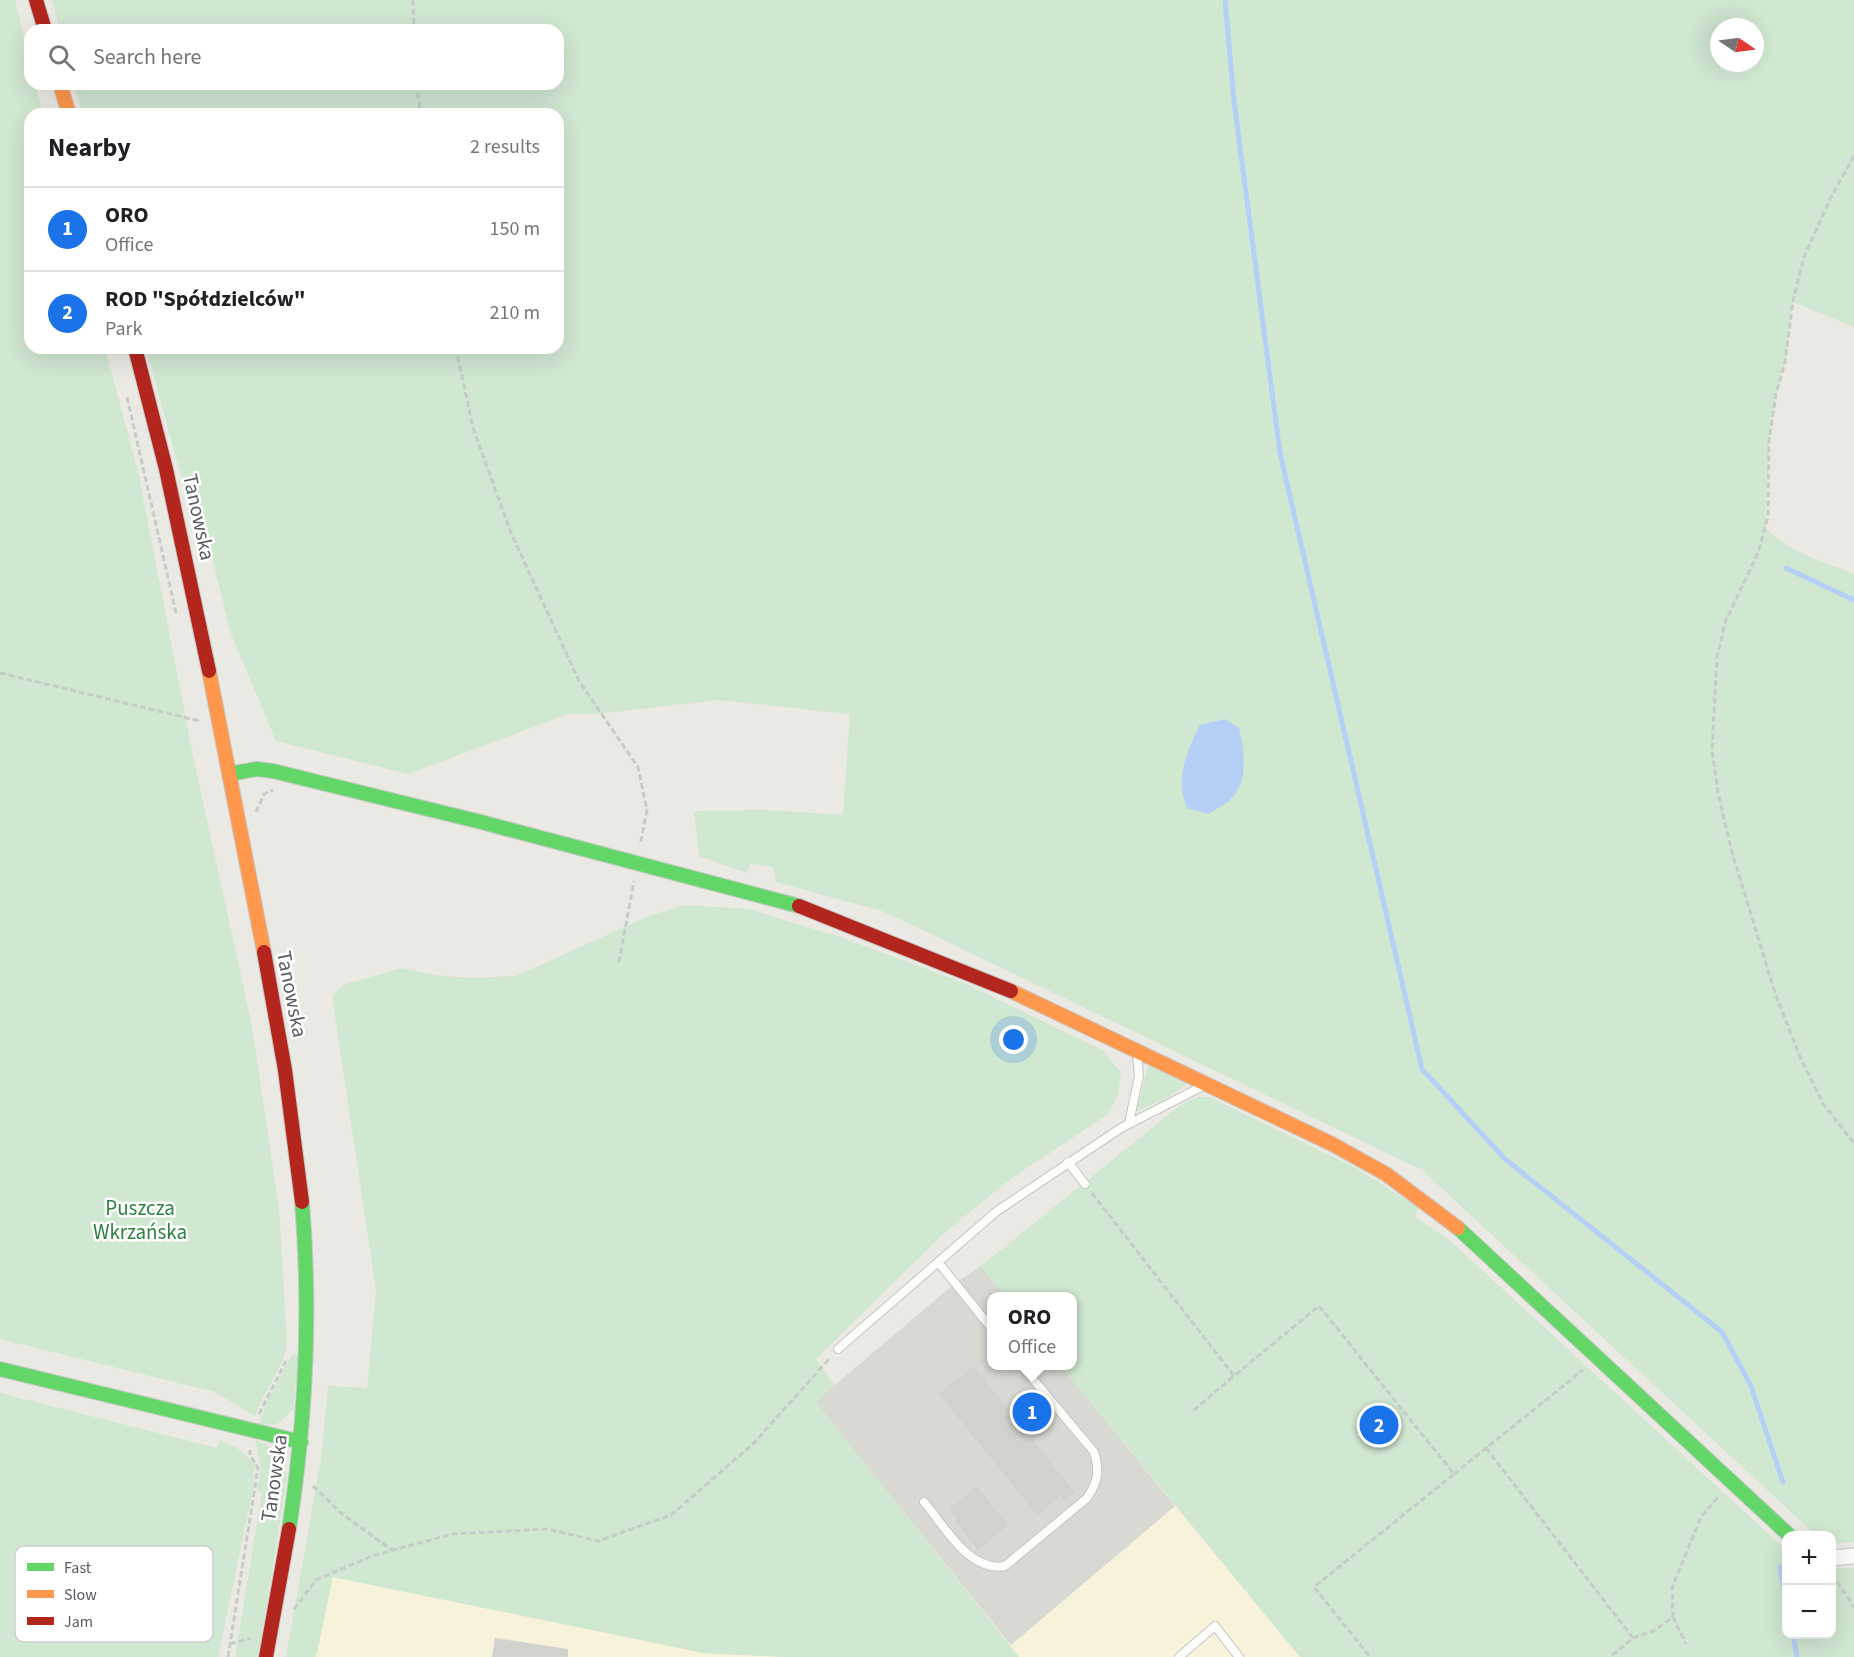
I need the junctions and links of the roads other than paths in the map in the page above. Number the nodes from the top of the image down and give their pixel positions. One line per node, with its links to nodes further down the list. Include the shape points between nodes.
1 (36, 0): 2 (street)
2 (43, 24)
3 (62, 90): 4 (street)
4 (67, 108)
5 (137, 354): 6 (street, Tanowska, via 172,491)
6 (229, 774): 7 (street, via 257,769 273,771 782,900 986,979); 17 (street, Tanowska, via 286,1070 304,1206 308,1321)
7 (1137, 1053): 8 (street); 9 (lane, via 1139,1076)
8 (1204, 1085): 9 (lane); 19 (street, via 1362,1159 1431,1205)
9 (1129, 1123): 10 (lane)
10 (1068, 1162): 11 (lane); 12 (lane, via 997,1211)
11 (1085, 1184)
12 (938, 1262): 13 (lane); 14 (lane)
13 (987, 1323)
14 (838, 1349)
15 (0, 1369): 17 (street)
16 (1026, 1370): 18 (lane, via 1094,1452 1098,1467 1096,1484 1087,1498 1005,1566 998,1567 970,1556)
17 (301, 1442): 22 (street, Tanowska)
18 (924, 1502)
19 (1785, 1531)
20 (1854, 1556): 21 (street)
21 (1836, 1558)
22 (266, 1657)
23 (1179, 1657): 24 (lane, via 1215,1626)
24 (1239, 1657)

